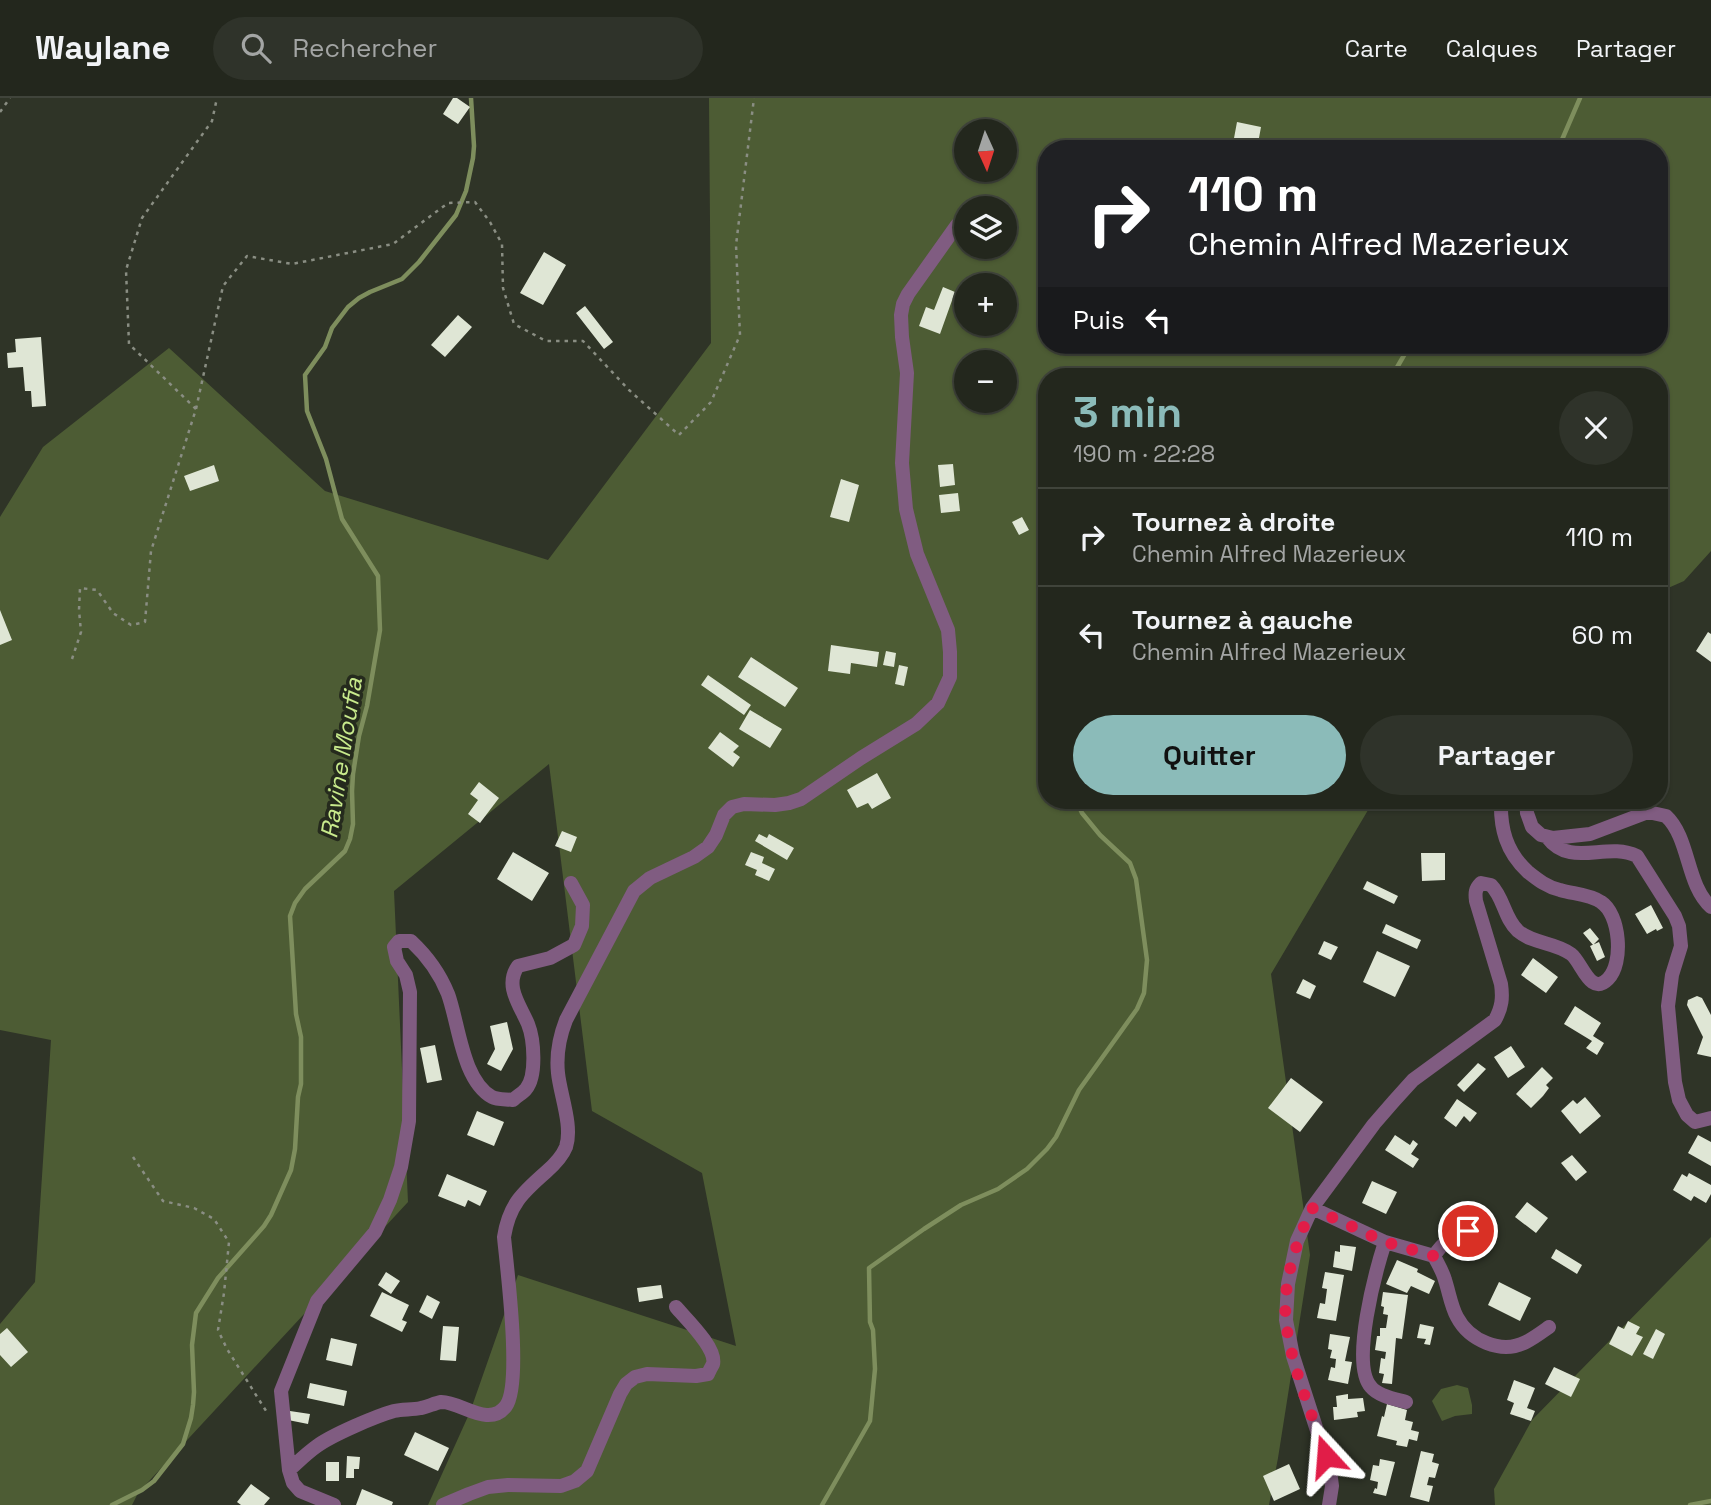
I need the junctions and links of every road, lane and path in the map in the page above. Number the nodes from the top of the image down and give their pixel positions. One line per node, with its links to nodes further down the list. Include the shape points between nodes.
1 (10, 98): 4 (path)
2 (217, 98): 6 (path, via 212,121 142,218 126,270 128,344)
3 (754, 98): 6 (path, via 736,245 740,335 711,402 679,435 583,341 546,341 514,324 503,288 502,244 475,202 448,203 393,244 292,264 247,256 223,286)
4 (0, 112)
5 (954, 229): 23 (street, via 908,294 901,315 907,373 902,463 906,509 917,554 948,630 950,677 939,703 916,724 801,799 732,807 708,846 650,878 630,897 561,1034 558,1062 566,1147 516,1201 506,1224 514,1379 506,1406 488,1415 443,1402 394,1411 318,1445)
6 (196, 409): 7 (path, via 151,551 145,622 131,625 113,613 97,590 80,588 81,632)
7 (72, 659)
8 (1501, 809): 15 (street, via 1503,832 1522,867 1549,887 1592,897 1608,907 1618,944 1612,974 1596,984 1570,953 1519,932 1496,890 1481,883 1475,890 1476,901 1501,984 1501,1009 1495,1020 1413,1080)
9 (1527, 809): 10 (street, via 1536,832)
10 (1547, 837): 12 (street, via 1590,834 1648,812 1666,816 1676,829 1701,895); 13 (street, via 1569,853 1612,851 1637,856 1675,916 1681,946 1668,1006 1675,1082 1691,1119)
11 (570, 883): 23 (street, via 583,905 582,926 574,944 550,958 518,966 513,973 512,987 533,1047 533,1076 513,1100 494,1098 481,1089 470,1071 447,992 426,955 411,941 399,941 394,947 410,992 409,1121 401,1167 374,1232 317,1301 281,1391)
12 (1711, 907)
13 (1711, 1118)
14 (133, 1157): 22 (path, via 163,1201 194,1208 214,1219 229,1242 218,1330)
15 (1312, 1208): 17 (street); 26 (street, via 1297,1241 1287,1284 1286,1320 1330,1471)
16 (1468, 1231): 18 (street, via 1441,1244)
17 (1385, 1242): 18 (street); 21 (street, via 1365,1329 1364,1367 1366,1381 1376,1392)
18 (1434, 1256): 20 (street, via 1455,1314 1475,1337 1507,1346 1524,1343)
19 (676, 1307): 25 (street, via 709,1346 713,1365 708,1374 647,1374 626,1384 587,1471 575,1481 561,1486 488,1487)
20 (1549, 1327)
21 (1406, 1402)
22 (270, 1423)
23 (289, 1471): 24 (street, via 295,1488)
24 (334, 1505)
25 (443, 1505)
26 (1329, 1505)

